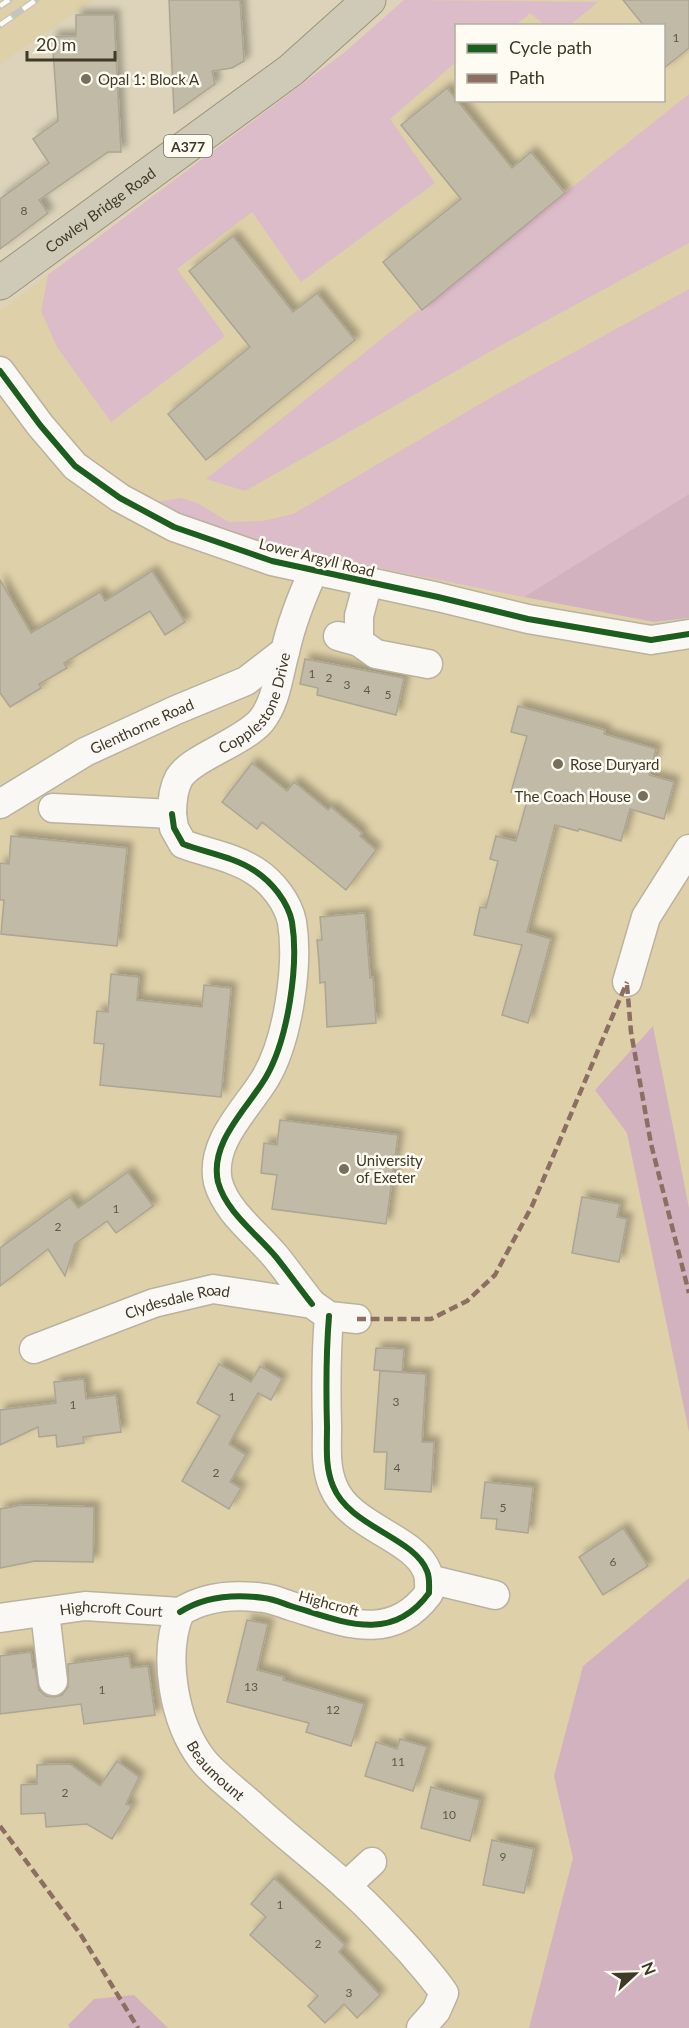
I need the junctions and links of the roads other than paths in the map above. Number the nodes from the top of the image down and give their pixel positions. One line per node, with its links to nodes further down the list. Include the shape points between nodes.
1 (369, 0): 2 (highway, Cowley Bridge Road / A377, via 291,70)
2 (0, 284)
3 (0, 371): 4 (street, Lower Argyll Road, via 75,466 120,498 174,527 272,561)
4 (314, 570): 5 (street, Lower Argyll Road); 7 (street, Copplestone Drive)
5 (368, 582): 6 (street, Lower Argyll Road, via 528,620 651,640); 8 (street, via 348,639 376,654)
6 (689, 634)
7 (285, 651): 9 (street, Glenthorne Road, via 246,681 85,752); 11 (street, Copplestone Drive, via 279,684 262,720 179,778)
8 (428, 664)
9 (0, 804)
10 (53, 808): 11 (street)
11 (171, 814): 14 (street, via 183,843 255,871 272,885 292,920 294,973 278,1051 264,1080 220,1147 218,1181 247,1227)
12 (689, 849): 13 (street, via 646,917)
13 (627, 982)
14 (320, 1310): 15 (street, Clydesdale Road); 16 (street, Clydesdale Road, via 213,1289 154,1303); 17 (street, via 326,1371 327,1469 333,1488 356,1516 419,1558)
15 (357, 1319)
16 (34, 1348)
17 (429, 1579): 18 (street); 20 (street, Highcroft, via 429,1593 421,1605 410,1614 380,1625 352,1625 266,1598 225,1596 193,1604)
18 (495, 1595)
19 (45, 1612): 20 (street, Highcroft Court, via 85,1606); 21 (street, Highcroft Court); 22 (street, Highcroft Court)
20 (180, 1612): 24 (street, Beaumount, via 173,1629 176,1701 202,1760)
21 (0, 1618)
22 (53, 1681)
23 (372, 1862): 24 (street)
24 (346, 1886): 25 (street, Beaumount, via 383,1921 444,1993)
25 (422, 2028)

